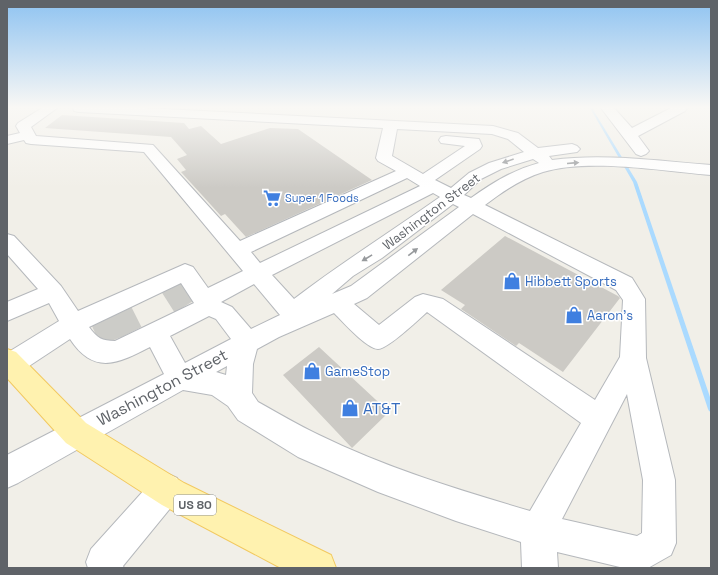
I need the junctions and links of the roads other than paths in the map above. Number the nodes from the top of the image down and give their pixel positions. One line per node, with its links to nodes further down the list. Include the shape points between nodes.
1 (28, 135): 6 (street); 18 (street, via 31,140 148,148)
2 (389, 135): 15 (street, via 384,158)
3 (424, 135): 15 (street, via 474,142 475,146)
4 (509, 135): 7 (street)
5 (630, 135): 10 (street)
6 (7, 140)
7 (535, 153): 9 (street, Washington Street, via 565,149); 12 (street); 16 (street, Washington Street, one-way to 16, via 475,176)
8 (675, 153): 10 (street, Washington Street); 11 (street, Washington Street); 13 (street)
9 (604, 156): 10 (street, Washington Street); 12 (street, Washington Street, one-way to 9, via 591,162)
10 (638, 156): 13 (street, Washington Street)
11 (711, 156)
12 (552, 165): 16 (street, Washington Street, via 514,177)
13 (687, 168): 14 (street, Washington Street)
14 (711, 170)
15 (421, 180): 16 (street); 18 (street); 19 (street)
16 (462, 201): 21 (street, Washington Street, one-way to 16, via 359,292); 23 (street, Washington Street, one-way to 23, via 346,271); 28 (street, via 624,284 634,299)
17 (7, 241): 20 (street)
18 (237, 250): 19 (street)
19 (257, 273): 23 (street); 25 (street)
20 (53, 292): 22 (street); 24 (street)
21 (337, 302): 26 (street, Washington Street); 32 (street, via 378,339 423,303 435,305)
22 (7, 312)
23 (292, 313): 26 (street, Washington Street)
24 (74, 324): 25 (street, via 86,340 100,352); 25 (street, via 109,312 163,286 185,272); 29 (street)
25 (163, 324): 27 (street, via 224,312); 30 (street)
26 (270, 330): 27 (street, Washington Street)
27 (247, 342): 30 (street, Washington Street); 31 (street, via 240,364)
28 (633, 358): 32 (street); 36 (street, via 660,480 659,543 639,554)
29 (9, 362): 33 (main road, US 80)
30 (180, 378): 31 (street, via 217,384); 33 (street, Washington Street)
31 (238, 397): 36 (street, via 248,411 309,446 378,476 456,505)
32 (598, 418): 36 (street)
33 (76, 433): 34 (street, Washington Street); 35 (main road, US 80)
34 (7, 472)
35 (166, 490): 37 (street); 38 (main road, US 80)
36 (538, 530): 39 (street)
37 (102, 566)
38 (318, 568)
39 (540, 568)

